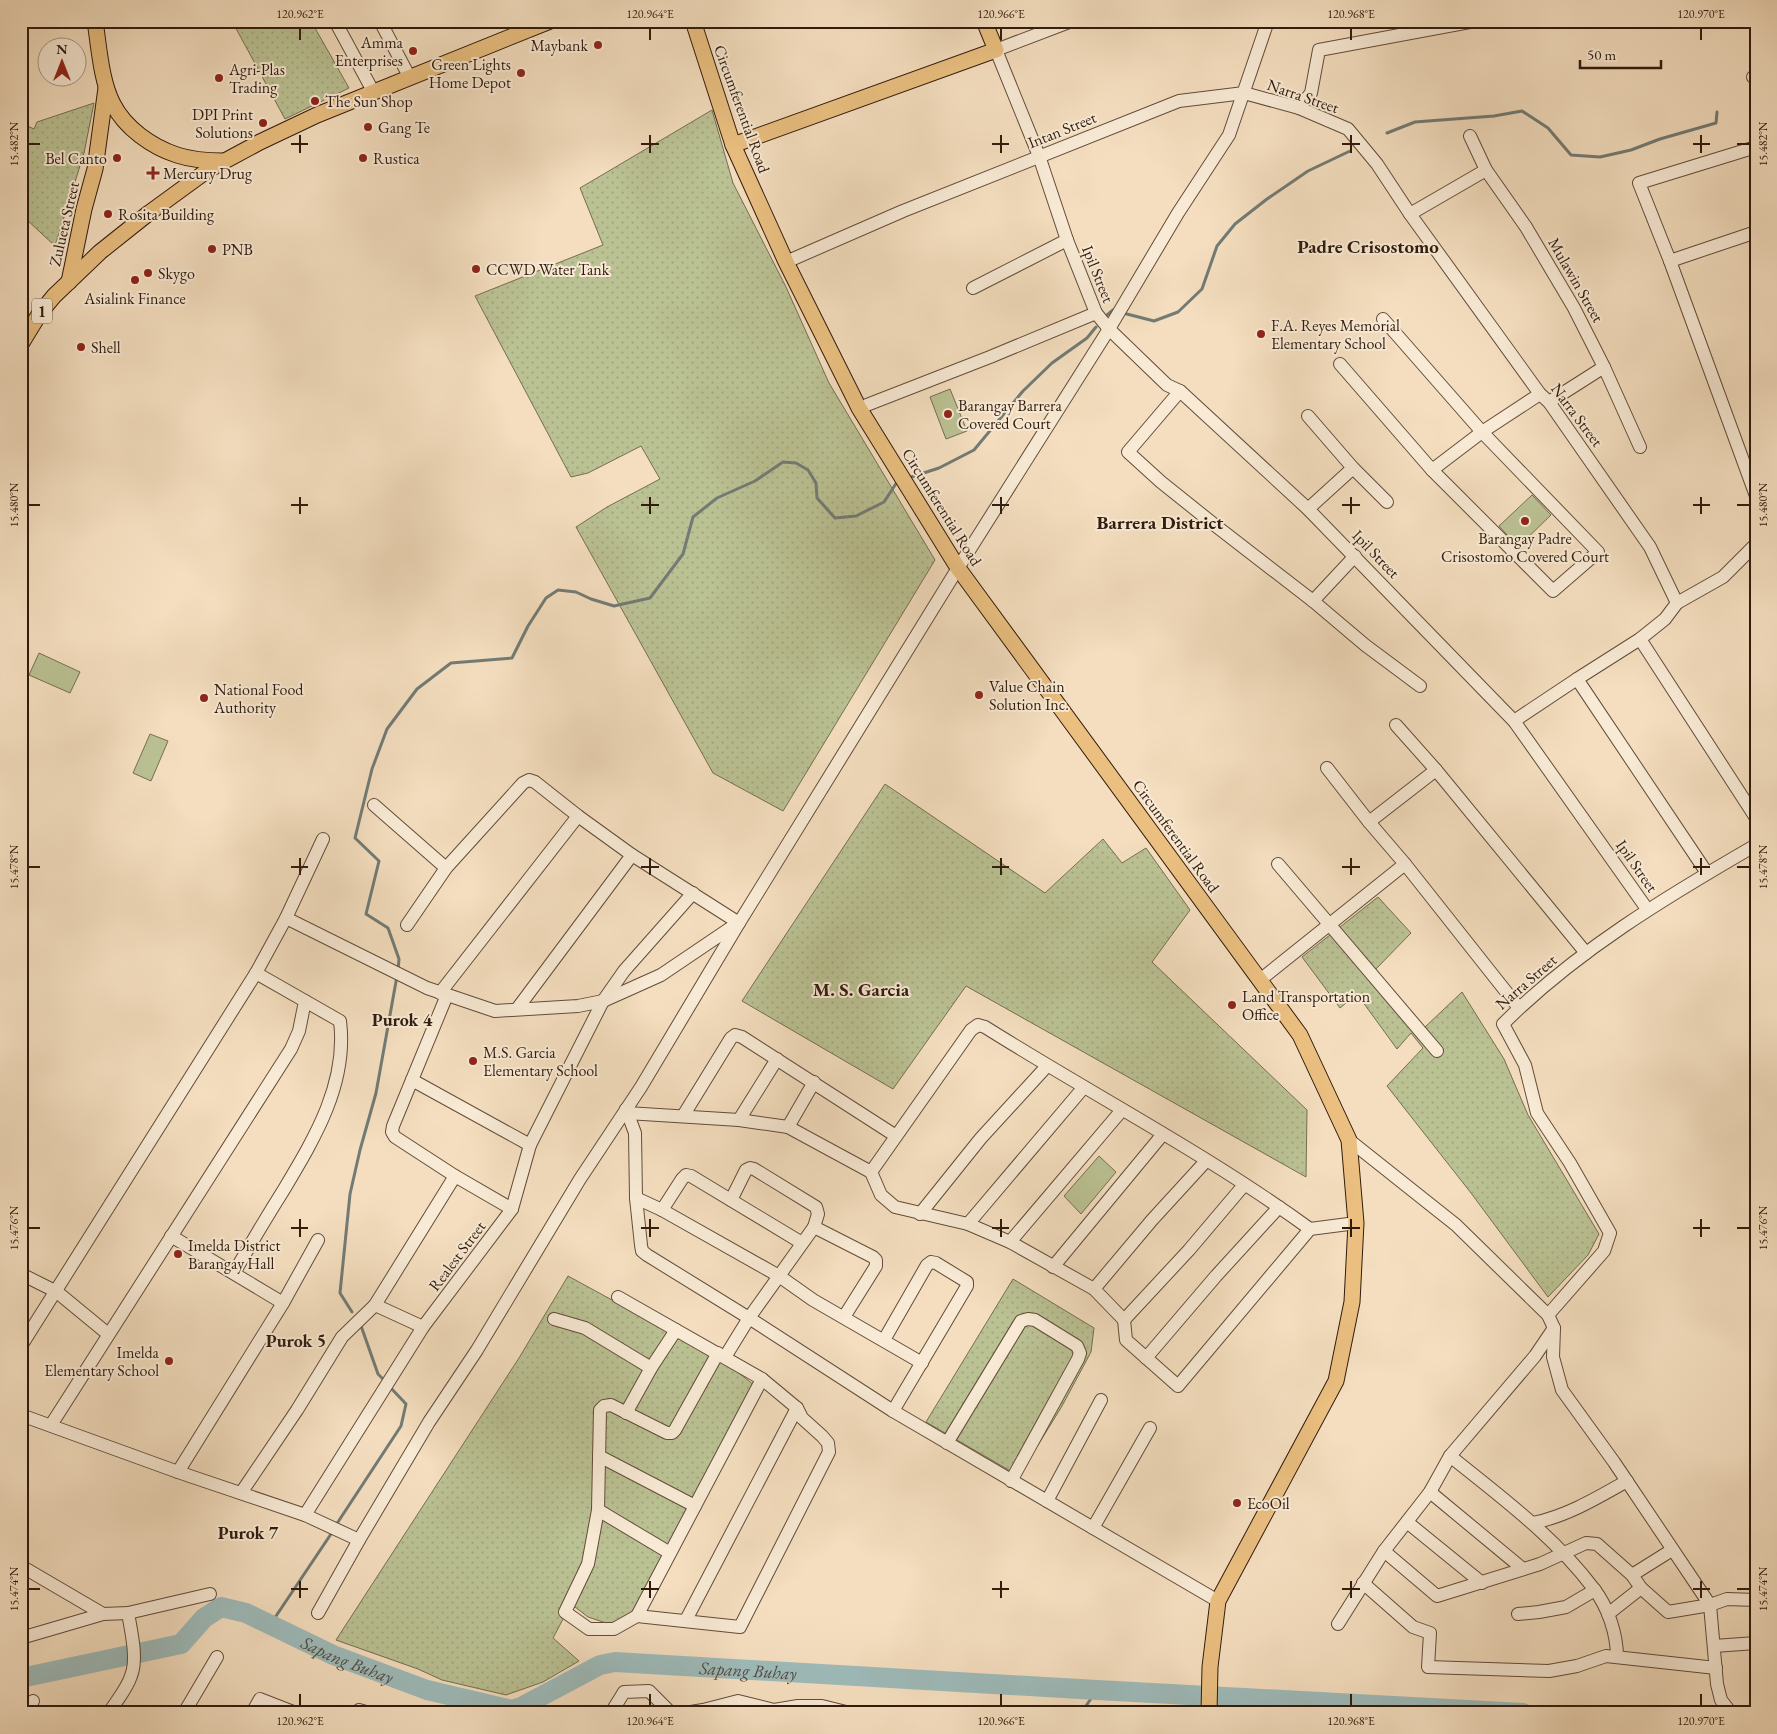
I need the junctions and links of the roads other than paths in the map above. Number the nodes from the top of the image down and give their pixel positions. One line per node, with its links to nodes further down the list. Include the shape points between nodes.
1 (95, 21): 13 (main road, Zulueta Street)
2 (335, 21): 14 (street)
3 (380, 21): 12 (street)
4 (550, 21): 10 (main road, 1)
5 (693, 21): 18 (main road, Circumferential Road)
6 (984, 21): 11 (main road)
7 (1072, 21): 11 (street)
8 (1268, 21): 15 (street)
9 (1475, 21): 16 (street, via 1319,50 1311,92)
10 (519, 27): 12 (main road, 1)
11 (996, 50): 18 (main road); 20 (street, Ipil Street)
12 (410, 78): 14 (main road, 1)
13 (106, 84): 21 (main road, Zulueta Street, via 120,115 146,140 177,155); 28 (main road, Zulueta Street, via 95,169)
14 (374, 93): 21 (main road, 1, via 317,115)
15 (1244, 93): 16 (street, Narra Street); 20 (street, Intan Street, via 1179,101); 32 (street, via 1229,135)
16 (1299, 108): 23 (street, Narra Street, via 1348,129 1377,164)
17 (1470, 136): 22 (street, Mulawin Street)
18 (733, 146): 26 (main road, Circumferential Road)
19 (1756, 147): 27 (street, via 1639,183)
20 (1039, 156): 25 (street, Ipil Street); 26 (street, Intan Street)
21 (223, 161): 28 (main road, 1, via 124,231)
22 (1486, 170): 23 (street); 35 (street, Mulawin Street, via 1526,227 1574,308)
23 (1410, 214): 37 (street, Narra Street)
24 (1756, 232): 27 (street)
25 (1067, 240): 29 (street); 30 (street, Ipil Street)
26 (786, 262): 38 (main road, Circumferential Road)
27 (1670, 262): 44 (street)
28 (69, 282): 33 (main road, 1, via 40,314)
29 (973, 288)
30 (1096, 313): 32 (street, Ipil Street); 38 (street)
31 (1383, 319): 40 (street)
32 (1109, 329): 36 (street, Ipil Street, via 1167,385); 49 (street)
33 (21, 344)
34 (1340, 364): 43 (street)
35 (1604, 367): 37 (street); 41 (street, Mulawin Street)
36 (1180, 391): 46 (street, Ipil Street); 50 (street, via 1128,452 1160,482)
37 (1545, 398): 40 (street); 51 (street, Narra Street, via 1650,547)
38 (859, 408): 49 (main road, Circumferential Road)
39 (1308, 416): 42 (street)
40 (1482, 432): 43 (street); 43 (street, via 1598,552 1553,591)
41 (1640, 447)
42 (1353, 468): 45 (street); 46 (street)
43 (1432, 470)
44 (1756, 496)
45 (1387, 502)
46 (1308, 509): 48 (street, Ipil Street)
47 (1756, 544): 51 (street, via 1723,577)
48 (1355, 556): 50 (street); 55 (street, Ipil Street)
49 (958, 568): 73 (street); 78 (main road, Circumferential Road)
50 (1313, 601): 54 (street)
51 (1677, 603): 52 (street, via 1665,619)
52 (1640, 639): 53 (street); 61 (street)
53 (1577, 679): 55 (street); 69 (street)
54 (1420, 686)
55 (1514, 721): 71 (street, Ipil Street)
56 (1396, 725): 58 (street)
57 (1327, 768): 62 (street)
58 (1436, 770): 62 (street); 76 (street)
59 (374, 805): 68 (street)
60 (578, 816): 65 (street); 68 (street, via 529,780); 79 (street)
61 (1756, 818)
62 (1369, 822): 67 (street)
63 (322, 838): 72 (street)
64 (1756, 845): 69 (street, Narra Street)
65 (632, 855): 70 (street); 83 (street)
66 (1278, 864): 74 (street)
67 (1405, 864): 74 (street); 82 (street)
68 (446, 868): 75 (street)
69 (1707, 873): 71 (street, Narra Street)
70 (693, 893): 73 (street); 81 (street, Realest Street)
71 (1647, 909): 76 (street, Narra Street)
72 (286, 918): 77 (street); 79 (street)
73 (739, 922): 81 (street, via 661,976); 91 (street)
74 (1330, 924): 78 (street); 84 (street)
75 (407, 925)
76 (1586, 953): 82 (street, Narra Street)
77 (256, 973): 80 (street); 122 (street)
78 (1260, 980): 97 (main road, Circumferential Road, via 1300,1035)
79 (443, 994): 83 (street, via 495,1011); 87 (street)
80 (305, 1001): 113 (street, via 291,1049); 118 (street, via 340,1021 342,1037 335,1087 315,1137)
81 (603, 1001): 83 (street, via 578,1006); 98 (street, Realest Street)
82 (1519, 1008): 126 (street, Narra Street, via 1502,1024 1525,1065 1537,1113 1610,1232 1604,1251)
83 (517, 1009)
84 (1437, 1051)
85 (777, 1060): 88 (street); 92 (street, via 742,1037 730,1038); 93 (street)
86 (1047, 1066): 89 (street); 96 (street, via 978,1025 971,1030); 108 (street, via 981,1138)
87 (412, 1080): 98 (street); 101 (street, via 392,1132)
88 (814, 1082): 94 (street); 96 (street)
89 (1084, 1087): 90 (street); 110 (street)
90 (1122, 1110): 95 (street); 115 (street)
91 (626, 1111): 92 (street); 103 (street, via 635,1133); 164 (street, via 580,1179)
92 (683, 1116): 93 (street)
93 (739, 1120): 94 (street)
94 (788, 1127): 100 (street)
95 (1163, 1134): 99 (street); 117 (street)
96 (896, 1136): 100 (street)
97 (1349, 1140): 109 (main road, Circumferential Road); 126 (street, via 1456,1225)
98 (530, 1145): 106 (street, Realest Street)
99 (1206, 1161): 102 (street); 121 (street)
100 (871, 1172): 108 (street, via 881,1195 895,1207)
101 (455, 1176): 106 (street); 125 (street)
102 (1244, 1185): 105 (street); 130 (street)
103 (636, 1198): 107 (street); 127 (street, via 642,1251)
104 (731, 1200): 107 (street, via 686,1175); 111 (street, via 746,1170 754,1169 816,1207 818,1214); 116 (street)
105 (1279, 1207): 112 (street); 138 (street)
106 (512, 1209): 131 (street, Realest Street)
107 (662, 1210): 120 (street)
108 (920, 1214): 110 (street)
109 (1356, 1223): 112 (street); 178 (main road, Circumferential Road, via 1352,1302 1336,1380)
110 (968, 1224): 115 (street)
111 (814, 1227): 116 (street); 128 (street, via 876,1260 876,1266)
112 (1310, 1229): 138 (street, via 1178,1386)
113 (171, 1236): 118 (street); 134 (street)
114 (318, 1240): 124 (street)
115 (1010, 1242): 117 (street)
116 (802, 1243): 120 (street)
117 (1053, 1267): 121 (street)
118 (234, 1273): 124 (street)
119 (21, 1274): 122 (street)
120 (779, 1276): 127 (street); 128 (street)
121 (1094, 1289): 130 (street)
122 (57, 1292): 134 (street); 136 (street)
123 (618, 1297): 133 (street)
124 (283, 1303): 152 (street)
125 (375, 1305): 131 (street); 156 (street, via 342,1337)
126 (1548, 1315): 132 (street)
127 (749, 1318): 137 (street); 144 (street)
128 (844, 1318): 135 (street)
129 (554, 1319): 140 (street, via 586,1328)
130 (1124, 1320): 138 (street, via 1126,1340)
131 (423, 1327): 160 (street, Realest Street)
132 (1554, 1328): 151 (street, via 1535,1356); 154 (street, via 1553,1357 1562,1390)
133 (676, 1330): 137 (street); 140 (street)
134 (108, 1334): 147 (street)
135 (884, 1340): 139 (street); 139 (street, via 931,1262 964,1279 967,1286)
136 (21, 1346)
137 (721, 1355): 141 (street); 145 (street, via 672,1433)
138 (1146, 1358)
139 (922, 1363): 144 (street)
140 (651, 1368): 145 (street)
141 (762, 1379): 143 (street); 158 (street)
142 (1101, 1400): 157 (street)
143 (797, 1408): 186 (street); 186 (street, via 802,1418 828,1443 829,1452 740,1627)
144 (893, 1411): 149 (street)
145 (626, 1413): 150 (street, via 611,1405 600,1410)
146 (21, 1415): 147 (street)
147 (51, 1425): 152 (street)
148 (1150, 1428): 163 (street)
149 (947, 1443): 153 (street); 153 (street, via 1021,1321 1035,1320 1077,1346 1080,1352)
150 (599, 1456): 158 (street); 159 (street)
151 (1450, 1456): 155 (street); 162 (street)
152 (178, 1472): 156 (street)
153 (1011, 1481): 157 (street)
154 (1627, 1481): 162 (street, via 1552,1519); 165 (street)
155 (1430, 1492): 161 (street); 170 (street)
156 (241, 1493): 160 (street)
157 (1047, 1501): 163 (street)
158 (695, 1506): 167 (street)
159 (598, 1510): 167 (street); 185 (street, via 588,1564 565,1612 589,1629 614,1630)
160 (305, 1515): 164 (street)
161 (1407, 1522): 166 (street); 173 (street)
162 (1533, 1523): 168 (street)
163 (1093, 1528): 178 (street)
164 (359, 1540): 181 (street)
165 (1672, 1550): 171 (street); 179 (street)
166 (1384, 1551): 172 (street); 173 (street, via 1437,1596)
167 (670, 1553): 185 (street)
168 (1562, 1553): 170 (street); 171 (street, via 1586,1543 1597,1544); 175 (street)
169 (21, 1566): 182 (street)
170 (1523, 1569): 173 (street)
171 (1632, 1575): 174 (street)
172 (1363, 1583): 187 (street); 191 (street, via 1413,1627 1430,1634 1428,1667 1549,1671 1606,1656)
173 (1482, 1583)
174 (1642, 1588): 179 (street, via 1668,1612); 184 (street)
175 (1595, 1590): 183 (street, via 1566,1607); 184 (street)
176 (210, 1594): 180 (street)
177 (1756, 1600): 179 (street, via 1727,1599)
178 (1218, 1601): 206 (main road, Circumferential Road, via 1210,1667)
179 (1710, 1605): 190 (street)
180 (128, 1613): 182 (street); 196 (street, via 133,1638 131,1676)
181 (318, 1613)
182 (103, 1614): 188 (street)
183 (1518, 1614)
184 (1608, 1614): 191 (street, via 1617,1643)
185 (637, 1616): 186 (street)
186 (686, 1620)
187 (1338, 1624)
188 (21, 1638)
189 (1756, 1643): 190 (street)
190 (1714, 1646): 193 (street)
191 (1617, 1657): 193 (street)
192 (217, 1658): 197 (street)
193 (1716, 1668): 207 (street, via 1721,1700)
194 (33, 1701): 195 (street)
195 (26, 1713)
196 (109, 1713)
197 (184, 1713)
198 (252, 1713): 199 (street, via 260,1699)
199 (296, 1713)
200 (356, 1713): 201 (street, via 359,1710)
201 (369, 1713)
202 (611, 1713): 203 (street, via 624,1692 649,1691)
203 (671, 1713)
204 (685, 1713): 205 (street, via 738,1701 774,1710 822,1706)
205 (850, 1713)
206 (1209, 1713)
207 (1731, 1713)

